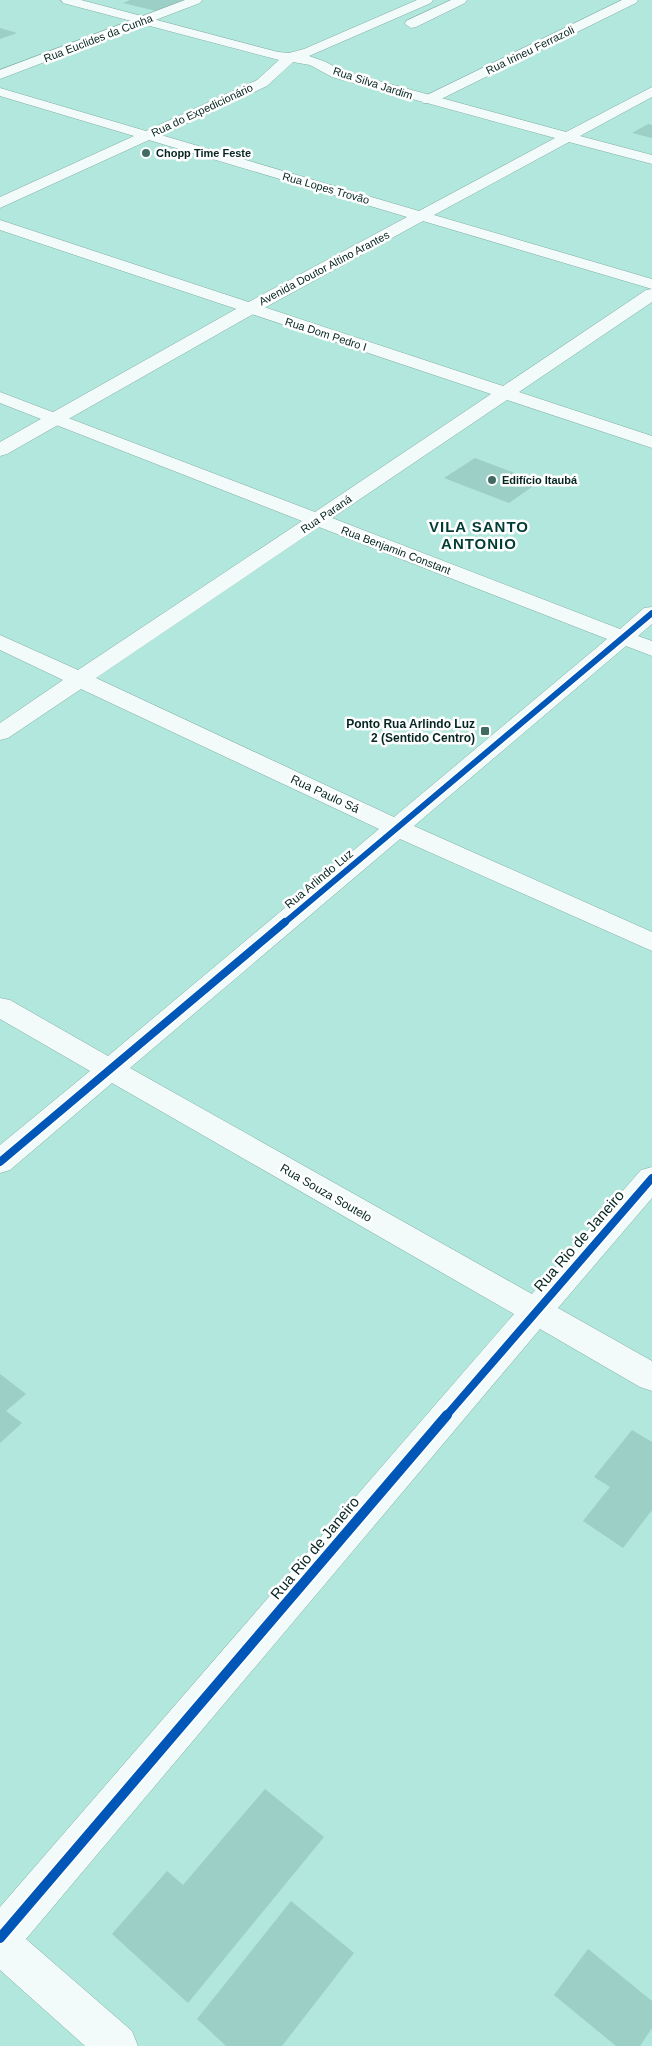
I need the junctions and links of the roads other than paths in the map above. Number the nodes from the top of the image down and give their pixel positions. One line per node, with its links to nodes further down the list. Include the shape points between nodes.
1 (67, 0): 8 (street, Rua Silva Jardim)
2 (196, 0): 8 (street, Rua Euclides da Cunha)
3 (428, 0): 6 (street, Rua do Expedicionário)
4 (461, 0): 7 (street)
5 (632, 0): 16 (street, Rua Irineu Ferrazoli)
6 (410, 8): 7 (street); 10 (street, Rua do Expedicionário, via 367,32)
7 (433, 13): 9 (street)
8 (144, 20): 10 (street, Rua Silva Jardim); 12 (street, Rua Euclides da Cunha)
9 (398, 31)
10 (290, 57): 11 (street, Rua Silva Jardim); 13 (street, Rua do Expedicionário)
11 (338, 69): 13 (street, via 295,73); 16 (street, Rua Silva Jardim)
12 (0, 75)
13 (262, 83): 17 (street, Rua do Expedicionário)
14 (0, 92): 17 (street, Rua Lopes Trovão)
15 (648, 96): 18 (street, Avenida Doutor Altino Arantes)
16 (428, 100): 18 (street, Rua Silva Jardim)
17 (147, 135): 20 (street, Rua do Expedicionário); 21 (street, Rua Lopes Trovão)
18 (566, 138): 19 (street, Rua Silva Jardim); 21 (street, Avenida Doutor Altino Arantes)
19 (652, 160)
20 (0, 203)
21 (421, 216): 23 (street, Rua Lopes Trovão); 25 (street, Avenida Doutor Altino Arantes)
22 (0, 224): 25 (street, Rua Dom Pedro I)
23 (652, 284)
24 (652, 294): 26 (street, Rua Paraná)
25 (249, 309): 26 (street, Rua Dom Pedro I); 28 (street, Avenida Doutor Altino Arantes)
26 (505, 393): 29 (street, Rua Dom Pedro I); 31 (street, Rua Paraná)
27 (0, 397): 28 (street, Rua Benjamin Constant)
28 (56, 418): 30 (street, Avenida Doutor Altino Arantes); 31 (street, Rua Benjamin Constant)
29 (652, 442)
30 (0, 450)
31 (317, 520): 33 (street, Rua Benjamin Constant); 36 (street, Rua Paraná)
32 (652, 613): 33 (street, Rua Arlindo Luz)
33 (623, 638): 35 (street, Rua Benjamin Constant); 38 (street, Rua Arlindo Luz)
34 (0, 642): 36 (street, Rua Paulo Sá)
35 (652, 649)
36 (80, 679): 37 (street, Rua Paraná); 38 (street, Rua Paulo Sá)
37 (0, 733)
38 (397, 828): 39 (street, Rua Paulo Sá); 41 (street, Rua Arlindo Luz)
39 (652, 942)
40 (0, 1007): 41 (street, Rua Souza Soutelo)
41 (110, 1069): 42 (street, Rua Arlindo Luz); 44 (street, Rua Souza Soutelo)
42 (0, 1162)
43 (652, 1178): 44 (street, Rua Rio de Janeiro)
44 (535, 1312): 45 (street, Rua Souza Soutelo); 46 (street, Rua Rio de Janeiro)
45 (652, 1377)
46 (0, 1938)
47 (0, 1943): 48 (street)
48 (117, 2046)

